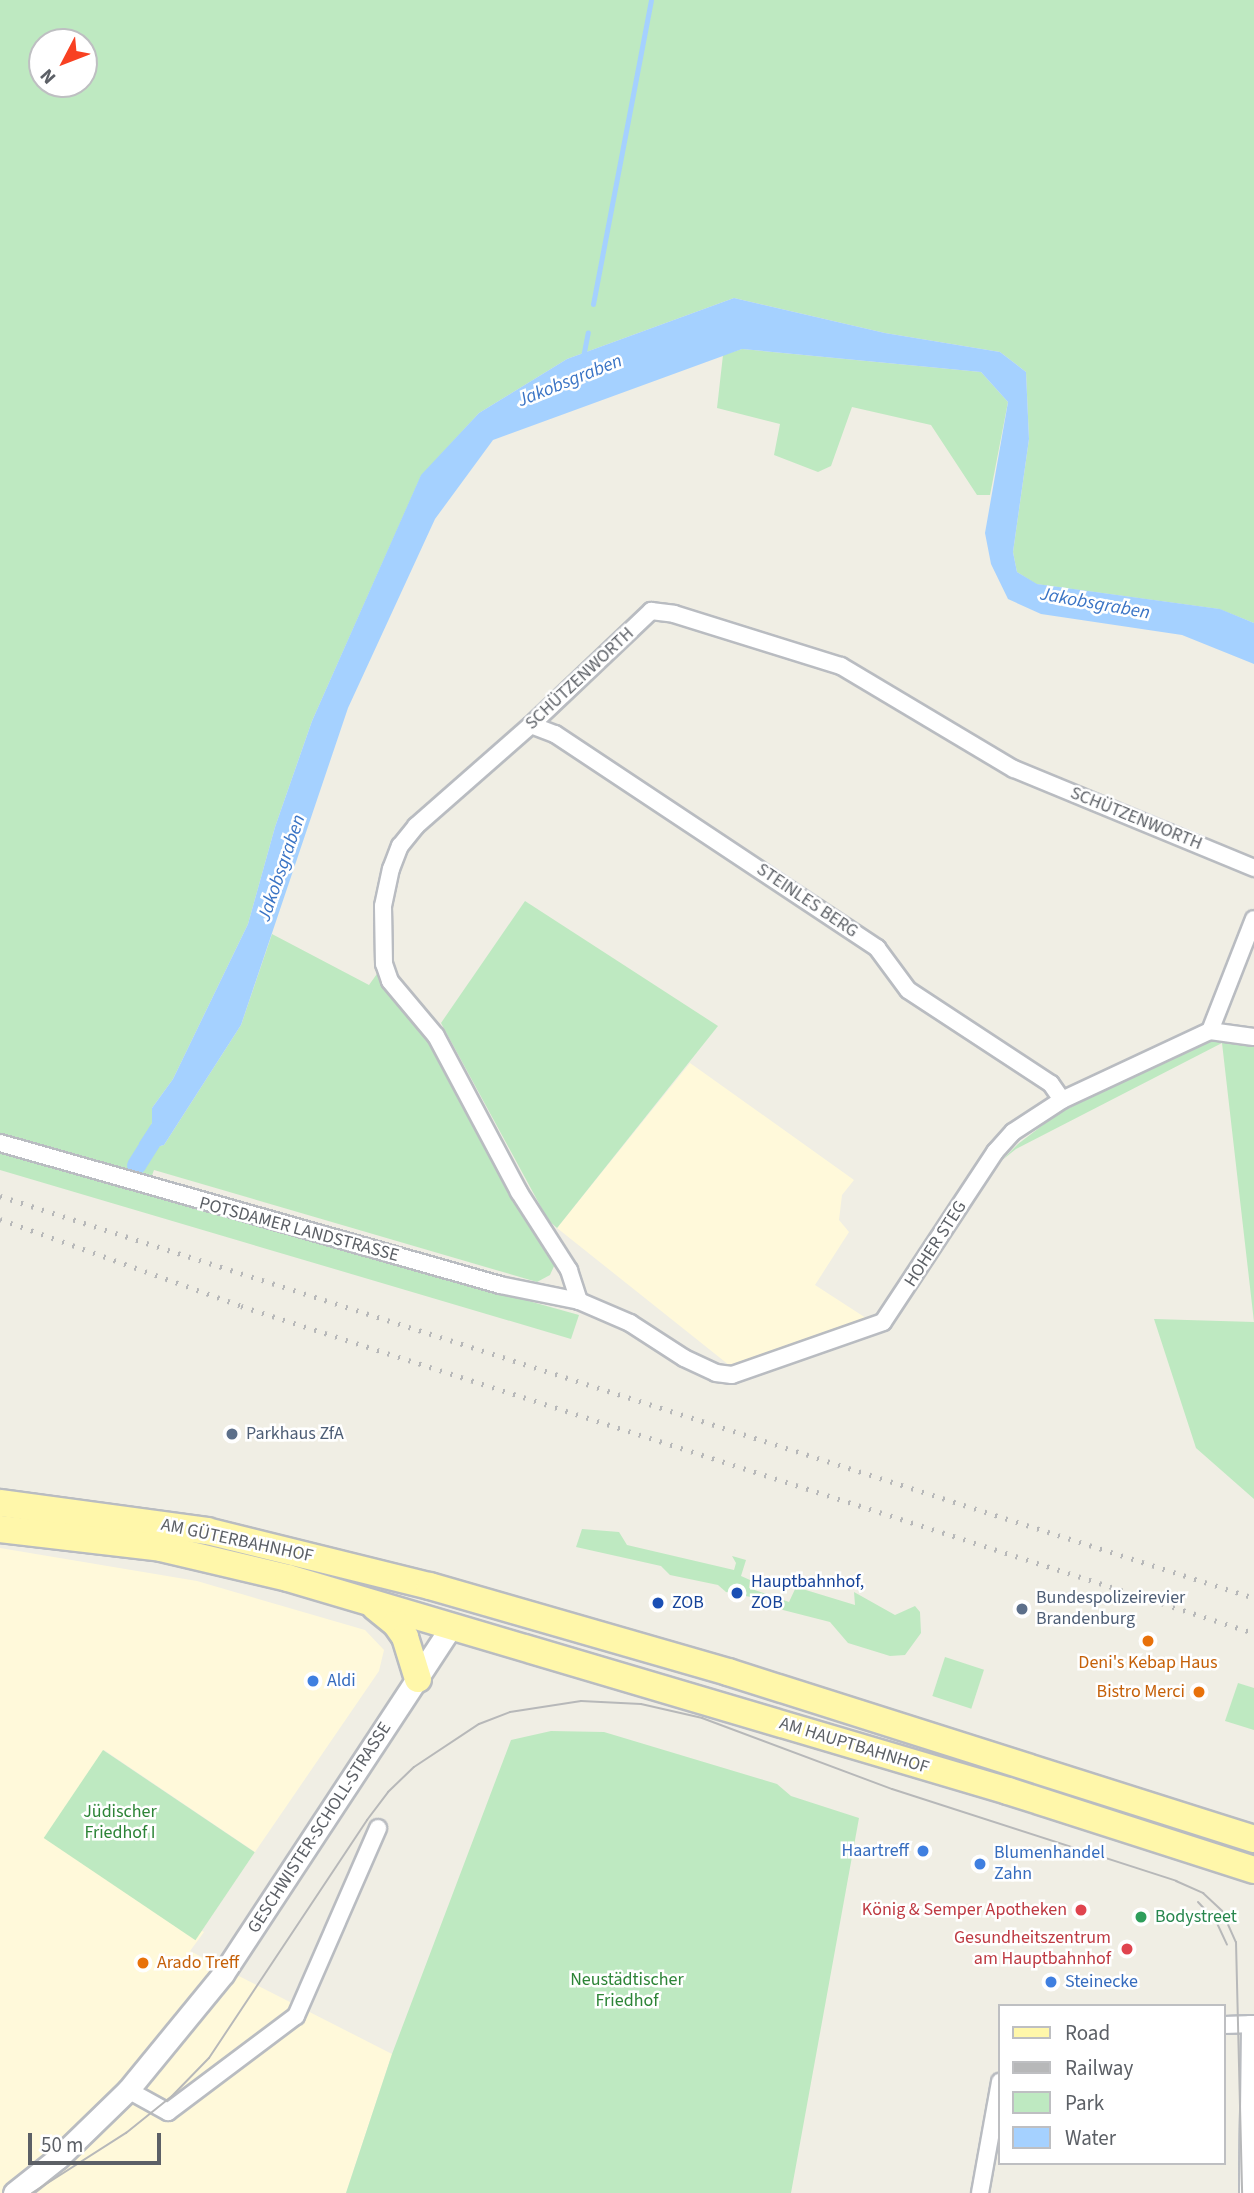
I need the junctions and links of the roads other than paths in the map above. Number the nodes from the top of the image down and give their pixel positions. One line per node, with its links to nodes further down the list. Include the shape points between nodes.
1 (531, 725): 2 (street, SCHÜTZENWORTH, via 651,611 674,614 841,666 1014,769); 6 (street, STEINLES BERG, via 555,734 877,948 908,990 1051,1084); 8 (street, SCHÜTZENWORTH, via 416,826 400,846 383,906 383,944 390,981 436,1037 519,1192 569,1270)
2 (1254, 868)
3 (1254, 919): 4 (street)
4 (1210, 1031): 5 (street); 6 (street, HOHER STEG)
5 (1254, 1037)
6 (1062, 1100): 9 (street, HOHER STEG, via 1013,1132 995,1152 927,1259 883,1322 873,1328 732,1375 684,1358)
7 (0, 1143): 8 (street, POTSDAMER LANDSTRASSE, via 487,1282)
8 (579, 1301): 9 (street, POTSDAMER LANDSTRASSE)
9 (601, 1308)
10 (0, 1503): 13 (main road, AM GÜTERBAHNHOF, via 207,1531)
11 (0, 1529): 12 (main road, AM GÜTERBAHNHOF, via 161,1548)
12 (354, 1597): 14 (main road, AM GÜTERBAHNHOF); 15 (main road, via 370,1603 396,1624 412,1651)
13 (471, 1597): 14 (main road); 17 (main road, AM HAUPTBAHNHOF, via 728,1672)
14 (452, 1626): 15 (street, GESCHWISTER-SCHOLL-STRASSE); 18 (main road, AM HAUPTBAHNHOF, via 1007,1791)
15 (418, 1679): 21 (street, GESCHWISTER-SCHOLL-STRASSE, via 223,1974)
16 (379, 1828): 21 (street, via 296,2017 168,2112)
17 (1254, 1839)
18 (1254, 1870)
19 (1252, 2024): 20 (street); 25 (street)
20 (1226, 2025)
21 (128, 2090): 23 (street, GESCHWISTER-SCHOLL-STRASSE, via 58,2158)
22 (998, 2093): 24 (street)
23 (13, 2193)
24 (980, 2193)
25 (1248, 2193)

